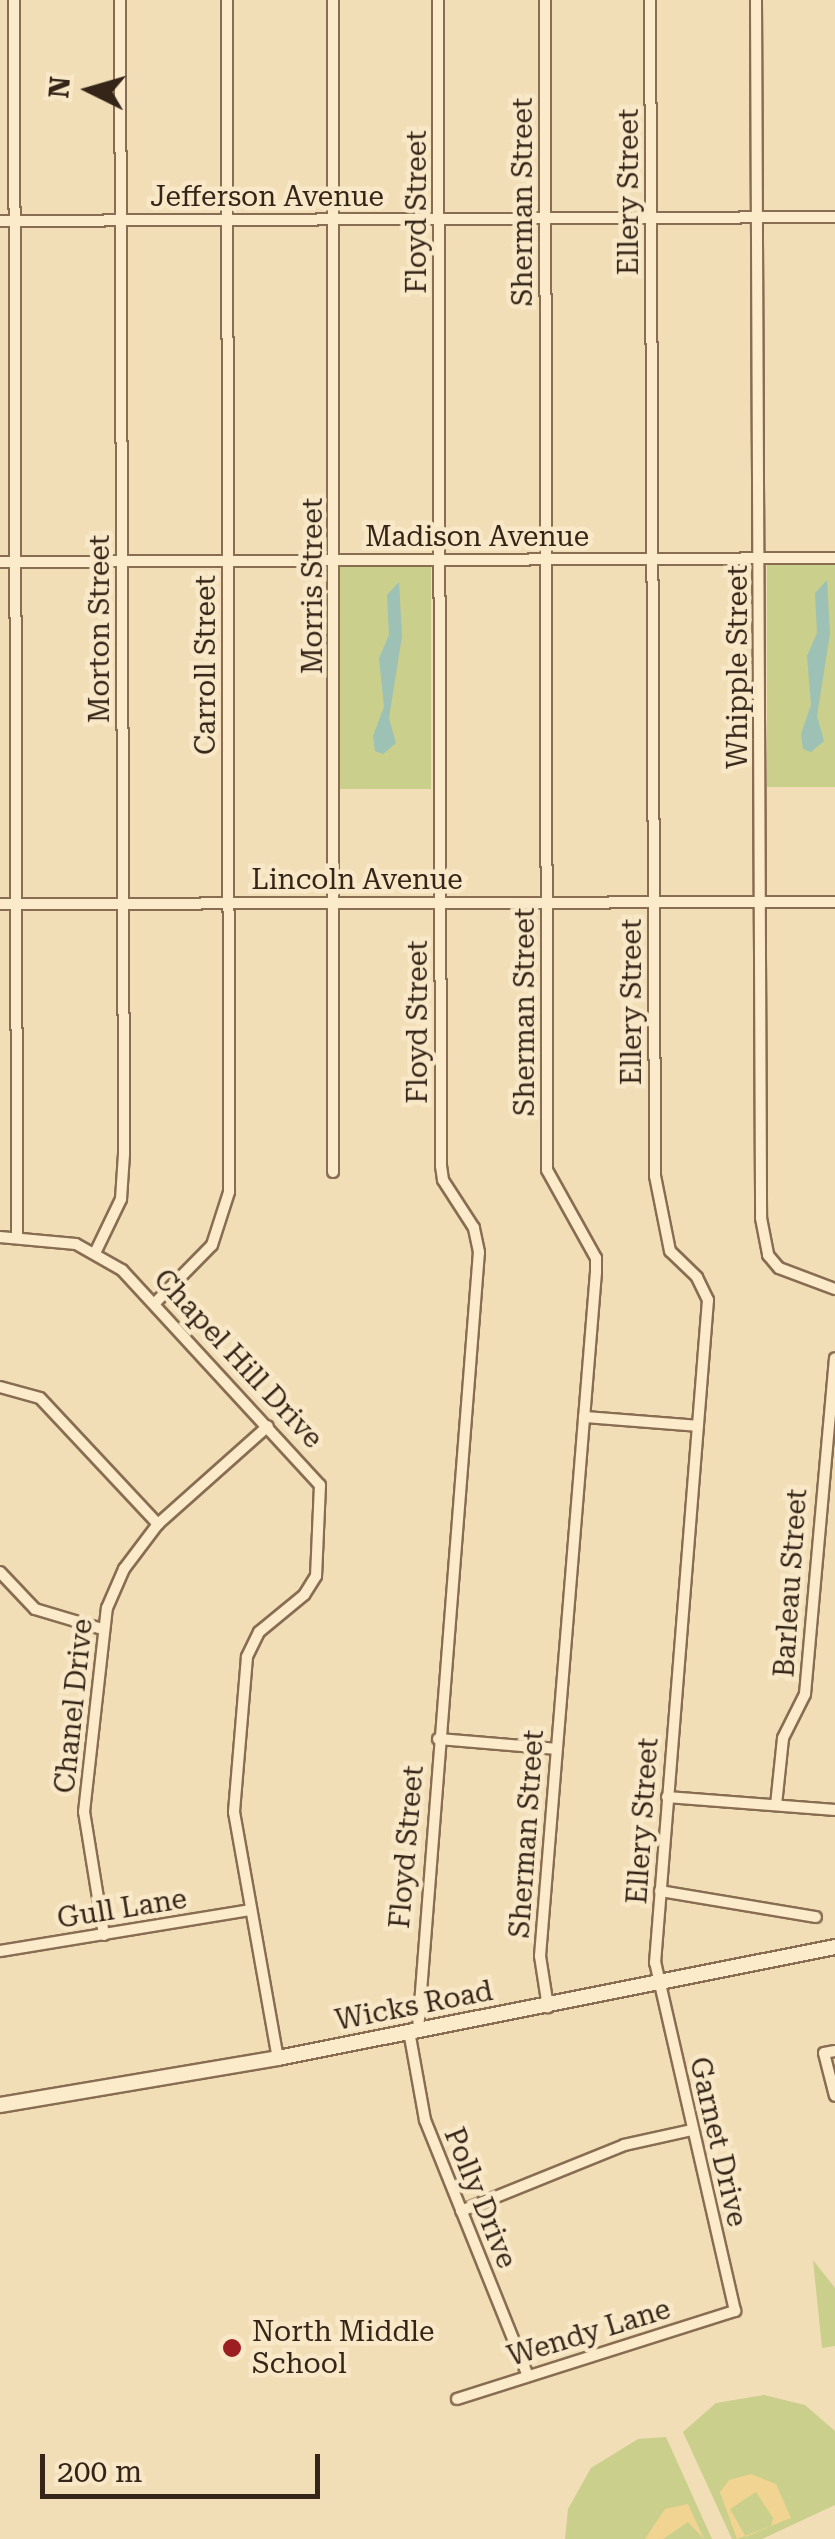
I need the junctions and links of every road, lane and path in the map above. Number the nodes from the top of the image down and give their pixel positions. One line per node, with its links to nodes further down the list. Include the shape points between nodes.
1 (14, 0): 18 (street)
2 (120, 0): 14 (street, Morton Street)
3 (226, 0): 15 (street, Carroll Street)
4 (333, 0): 16 (street, Morris Street)
5 (438, 0): 10 (street, Floyd Street)
6 (544, 0): 11 (street, Sherman Street)
7 (650, 0): 12 (street, Ellery Street)
8 (756, 0): 13 (street, Whipple Street)
9 (835, 217): 13 (street, Jefferson Avenue)
10 (439, 218): 11 (street, Jefferson Avenue); 16 (street, Jefferson Avenue); 24 (street, Floyd Street)
11 (546, 218): 12 (street, Jefferson Avenue); 19 (street, Sherman Street)
12 (652, 218): 13 (street, Jefferson Avenue); 22 (street, Ellery Street)
13 (757, 218): 20 (street, Whipple Street)
14 (120, 220): 15 (street, Jefferson Avenue); 18 (street, Jefferson Avenue); 28 (street, Morton Street)
15 (227, 220): 16 (street, Jefferson Avenue); 25 (street, Carroll Street)
16 (333, 220): 23 (street, Morris Street)
17 (0, 221): 18 (street, Jefferson Avenue)
18 (14, 221): 27 (street)
19 (547, 558): 22 (street, Madison Avenue); 24 (street, Madison Avenue); 30 (street, Sherman Street)
20 (760, 558): 21 (street, Madison Avenue); 22 (street, Madison Avenue); 33 (street, Whipple Street)
21 (835, 558)
22 (654, 559): 31 (street, Ellery Street)
23 (336, 560): 24 (street, Madison Avenue); 25 (street, Madison Avenue); 32 (street, Morris Street)
24 (442, 560): 29 (street, Floyd Street)
25 (229, 561): 28 (street, Madison Avenue); 35 (street, Carroll Street)
26 (0, 562): 27 (street, Madison Avenue)
27 (17, 562): 28 (street, Madison Avenue); 37 (street)
28 (122, 562): 38 (street, Morton Street)
29 (441, 901): 30 (street, Lincoln Avenue); 32 (street, Lincoln Avenue); 54 (street, Floyd Street, via 442,1180 474,1228 479,1252)
30 (546, 901): 31 (street, Lincoln Avenue); 48 (street, Sherman Street, via 547,1170 596,1258)
31 (655, 901): 33 (street, Lincoln Avenue); 50 (street, Ellery Street, via 655,1176 670,1251 697,1276 708,1300)
32 (335, 902): 35 (street, Lincoln Avenue); 39 (street, Morris Street)
33 (762, 902): 34 (street, Lincoln Avenue); 43 (street, Whipple Street, via 763,1238 779,1268)
34 (835, 902)
35 (228, 903): 38 (street, Lincoln Avenue); 44 (street, Carroll Street, via 229,1192 212,1245)
36 (0, 904): 37 (street, Lincoln Avenue)
37 (16, 904): 38 (street, Lincoln Avenue); 41 (street)
38 (122, 904): 42 (street, Morton Street, via 123,1184)
39 (333, 1172)
40 (0, 1237): 41 (street)
41 (16, 1237): 42 (street)
42 (96, 1251): 44 (street, Chapel Hill Drive)
43 (835, 1289)
44 (155, 1303): 49 (street, Chapel Hill Drive)
45 (835, 1358): 47 (street, Barleau Street)
46 (0, 1388): 51 (street, via 40,1398)
47 (831, 1392): 57 (street, Barleau Street, via 805,1694 784,1738)
48 (584, 1417): 50 (street); 55 (street, Sherman Street)
49 (268, 1426): 51 (street, Chanel Drive); 60 (street, Chapel Hill Drive, via 308,1467 324,1499 316,1576 304,1595 259,1632 247,1656 234,1812)
50 (698, 1426): 56 (street, Ellery Street)
51 (158, 1524): 53 (street, Chanel Drive, via 124,1569)
52 (0, 1572): 53 (street, via 36,1609)
53 (102, 1629): 62 (street, Chanel Drive, via 84,1812)
54 (438, 1739): 55 (street); 67 (street, Floyd Street)
55 (556, 1748): 66 (street, Sherman Street, via 540,1956)
56 (667, 1797): 57 (street); 59 (street, Ellery Street)
57 (776, 1806): 58 (street)
58 (835, 1810)
59 (660, 1891): 61 (street); 65 (street, Ellery Street)
60 (251, 1910): 62 (street, Gull Lane); 69 (street, Chapel Hill Drive)
61 (816, 1918)
62 (104, 1935): 64 (street, Gull Lane)
63 (835, 1947): 65 (main road, Wicks Road)
64 (0, 1952)
65 (657, 1984): 66 (main road, Wicks Road); 72 (street, Garnet Drive)
66 (548, 2006): 67 (main road, Wicks Road)
67 (413, 2030): 69 (main road, Wicks Road); 73 (street, Polly Drive, via 425,2120)
68 (835, 2050): 70 (street, via 824,2052)
69 (278, 2058): 71 (main road, Wicks Road)
70 (835, 2095)
71 (0, 2105)
72 (692, 2130): 73 (street, via 624,2146); 74 (street, Garnet Drive)
73 (461, 2211): 75 (street, Polly Drive)
74 (735, 2311): 75 (street, Wendy Lane)
75 (528, 2376): 76 (street, Wendy Lane)
76 (458, 2399)

